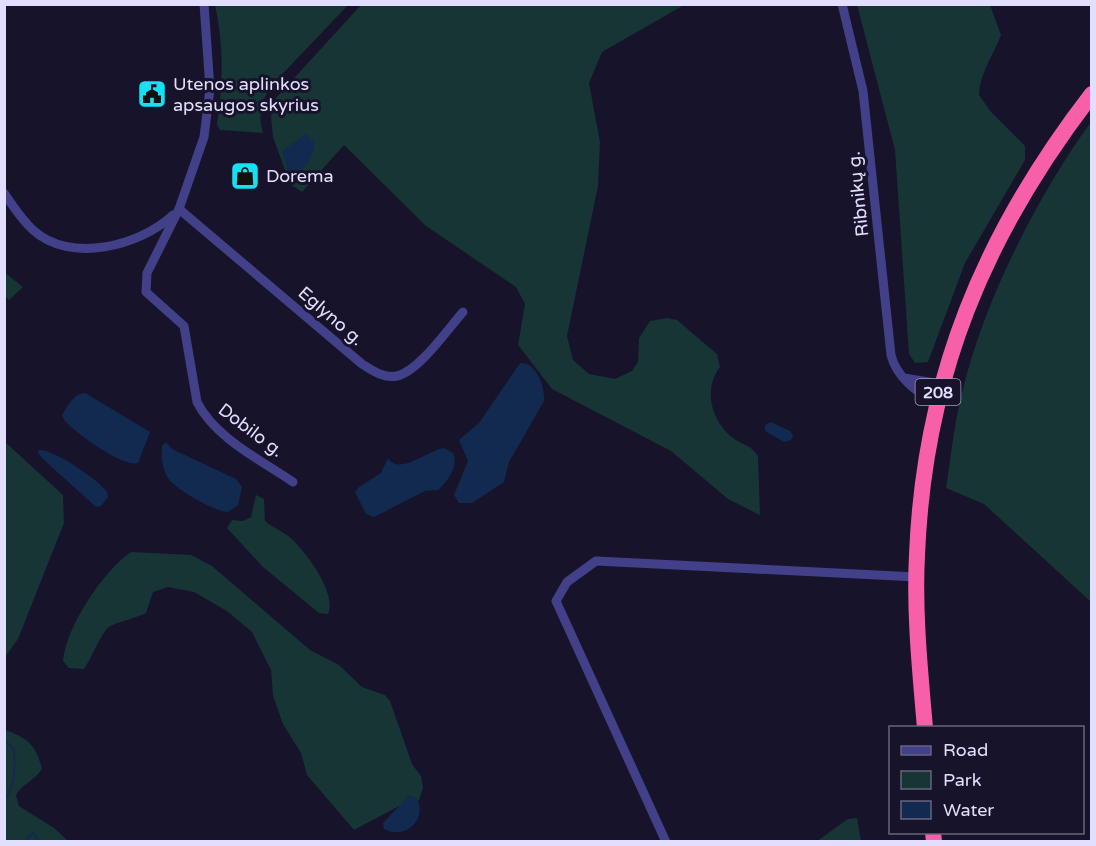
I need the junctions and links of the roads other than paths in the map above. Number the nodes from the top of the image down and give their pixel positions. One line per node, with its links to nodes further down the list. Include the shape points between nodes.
1 (204, 4): 5 (street, via 210,89 202,145)
2 (842, 4): 7 (street, Ribnikų g., via 863,91 891,355)
3 (1092, 94): 8 (highway, 208, via 1043,162 1001,232)
4 (4, 193): 5 (street, via 33,230 59,244 89,248 140,237 161,227)
5 (179, 209): 6 (street, Eglyno g., via 362,364 379,374 395,377 412,369); 10 (street, Dobilo g., via 147,273 146,292 184,326 194,388 203,413)
6 (463, 312)
7 (904, 378): 8 (street); 9 (street)
8 (940, 384): 9 (highway, 208)
9 (936, 401): 11 (highway, 208, via 922,486)
10 (293, 482)
11 (917, 577): 12 (highway, 208); 13 (street, via 596,561 567,582 556,601)
12 (925, 726)
13 (666, 842)

